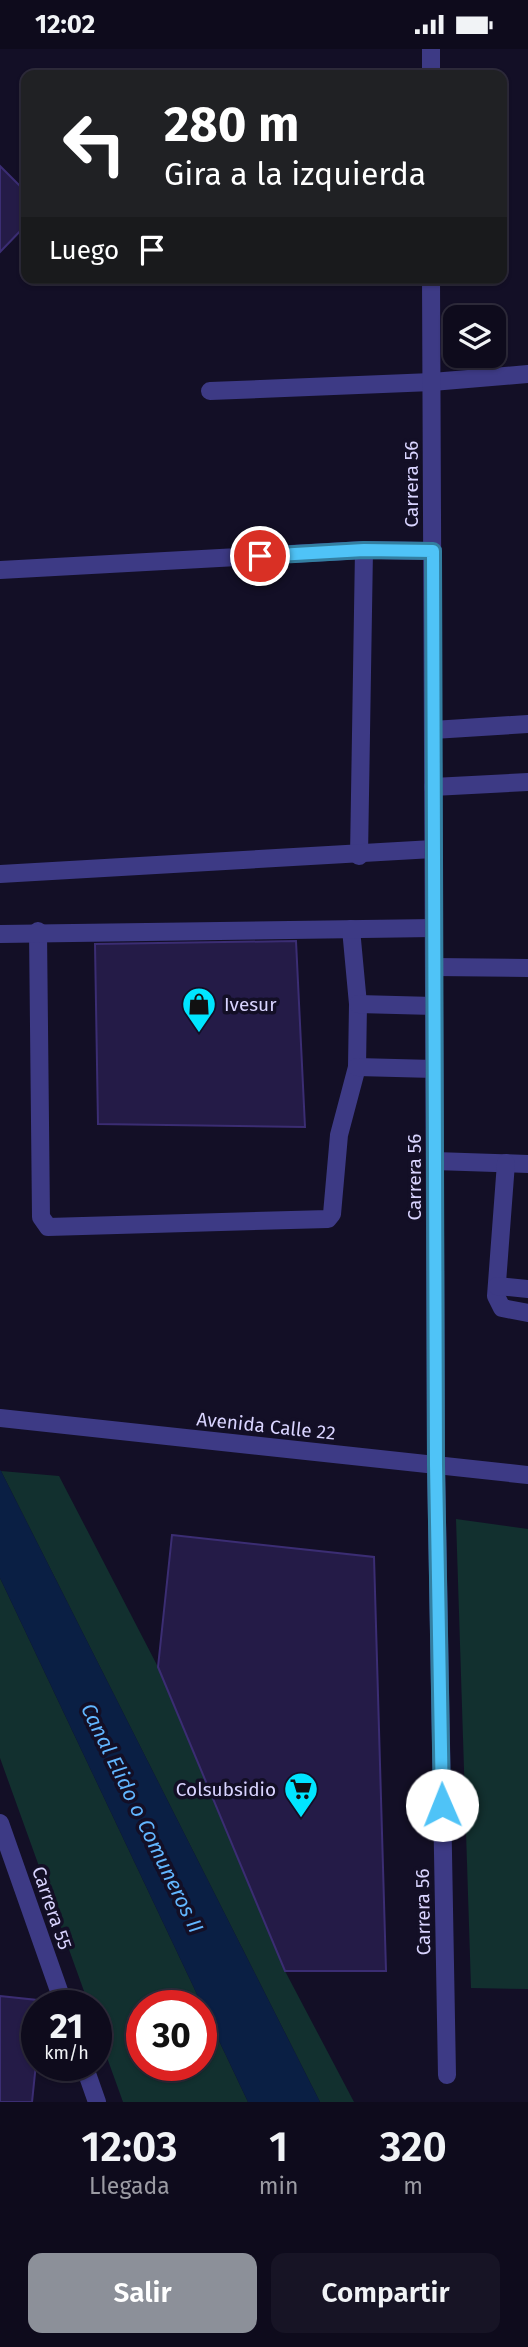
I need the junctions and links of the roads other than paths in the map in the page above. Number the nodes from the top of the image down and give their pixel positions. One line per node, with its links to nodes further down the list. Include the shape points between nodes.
1 (431, 49): 2 (street)
2 (431, 70)
3 (432, 284): 5 (street, Carrera 56)
4 (528, 374): 5 (street)
5 (432, 382): 6 (street); 8 (street, Carrera 56)
6 (210, 391)
7 (364, 550): 8 (street); 9 (street); 15 (street)
8 (433, 551): 11 (street, Carrera 56)
9 (0, 570)
10 (528, 725): 11 (street)
11 (433, 730): 13 (street, Carrera 56)
12 (528, 782): 13 (street)
13 (433, 787): 14 (street, Carrera 56)
14 (433, 849): 15 (street); 17 (street, Carrera 56)
15 (359, 856): 16 (street)
16 (0, 874)
17 (434, 928): 18 (street); 21 (street, Carrera 56)
18 (351, 929): 19 (street); 23 (street)
19 (38, 932): 20 (street); 25 (street, via 41,1217 48,1227 328,1219 339,1135)
20 (0, 934)
21 (434, 967): 22 (street); 24 (street, Carrera 56)
22 (528, 968)
23 (358, 1004): 24 (street); 25 (street)
24 (434, 1006): 26 (street, Carrera 56)
25 (357, 1067): 26 (street)
26 (434, 1069): 27 (street, Carrera 56)
27 (435, 1161): 28 (street); 34 (street, Carrera 56)
28 (506, 1163): 29 (street); 30 (street)
29 (528, 1164)
30 (497, 1286): 31 (street); 32 (street, via 502,1308)
31 (528, 1289)
32 (528, 1313)
33 (0, 1418): 34 (street, Avenida Calle 22)
34 (436, 1465): 35 (street, Avenida Calle 22); 39 (street, Carrera 56)
35 (528, 1475)
36 (0, 1823): 37 (street, Carrera 55)
37 (9, 1872): 38 (street, Carrera 55)
38 (58, 1990)
39 (447, 2075)
40 (90, 2081): 41 (street)
41 (97, 2102)

